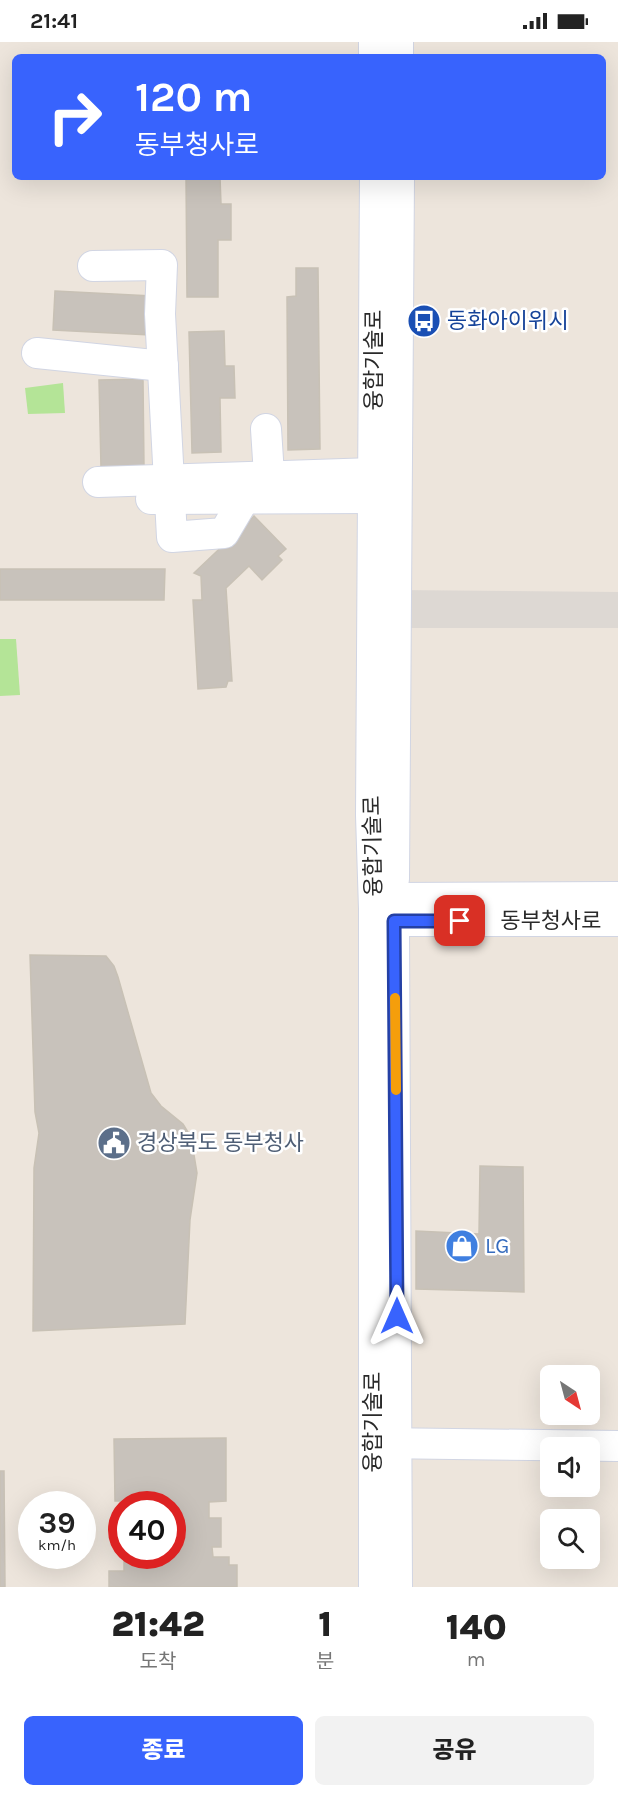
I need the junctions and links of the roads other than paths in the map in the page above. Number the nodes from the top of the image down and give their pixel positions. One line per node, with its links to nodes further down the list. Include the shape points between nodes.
1 (375, 180): 8 (street, 융합기술로)
2 (399, 180): 12 (street, 융합기술로)
3 (93, 266): 5 (street, via 162,265)
4 (37, 353): 5 (street)
5 (163, 366): 9 (street)
6 (266, 429): 7 (street)
7 (269, 475): 8 (street); 9 (street)
8 (373, 485): 9 (street, via 243,499 224,533 172,537); 12 (street, 융합기술로, via 371,815)
9 (171, 489): 10 (street)
10 (99, 491)
11 (618, 897): 12 (street, 동부청사로)
12 (387, 909): 13 (street, 동부청사로); 14 (street, 융합기술로)
13 (618, 921)
14 (385, 1443): 15 (street); 16 (street, 융합기술로); 17 (street, 융합기술로)
15 (618, 1446)
16 (374, 1587)
17 (397, 1587)

